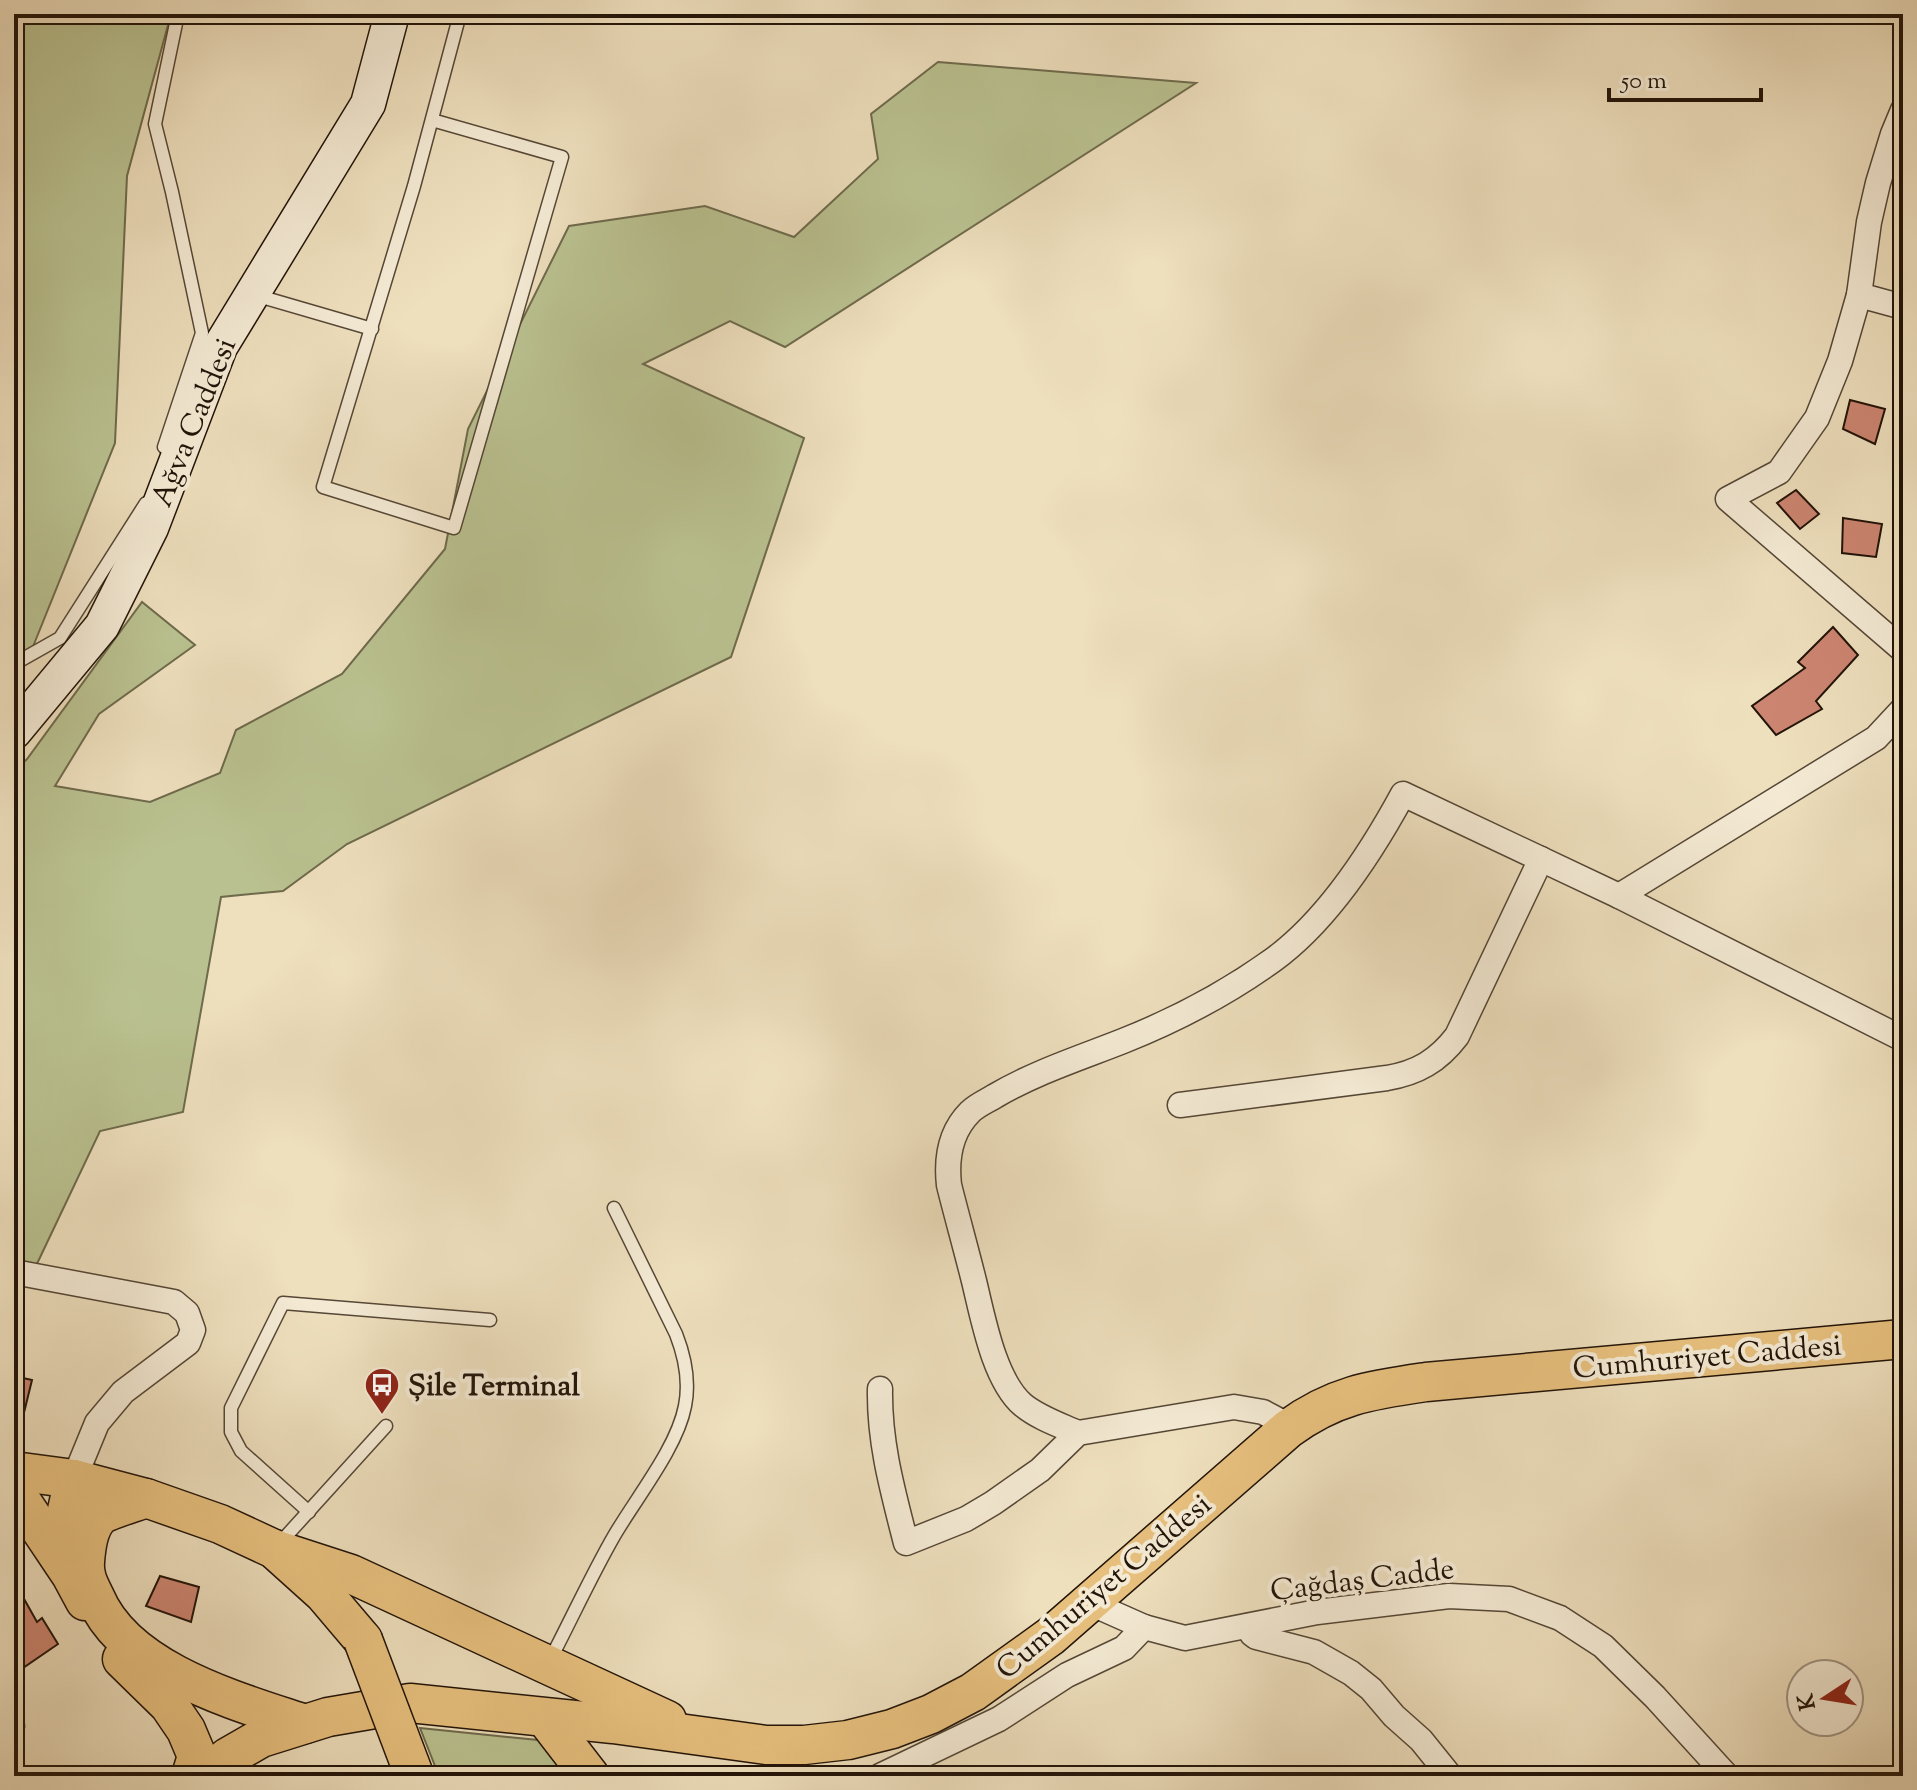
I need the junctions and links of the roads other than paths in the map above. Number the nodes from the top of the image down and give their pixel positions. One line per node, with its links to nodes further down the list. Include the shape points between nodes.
1 (178, 14): 10 (lane, via 155,124 202,333)
2 (392, 14): 6 (street, Ağva Caddesi, via 368,104)
3 (460, 14): 5 (lane)
4 (1903, 110): 7 (street, via 1878,183)
5 (432, 120): 9 (lane); 9 (lane, via 562,157 454,528 323,487)
6 (252, 295): 9 (lane); 15 (street, Ağva Caddesi, via 220,347 151,528 102,626)
7 (1859, 295): 8 (street); 12 (street, via 1817,418 1779,472 1728,499)
8 (1903, 307)
9 (372, 329)
10 (160, 460)
11 (151, 488): 13 (lane, via 60,638)
12 (1903, 650)
13 (14, 664)
14 (1903, 709): 17 (street, via 1876,738)
15 (14, 732)
16 (1541, 859): 17 (street); 19 (street, via 1457,1036 1429,1064 1387,1078); 27 (street, via 1403,794 1340,891 1276,958 1193,1009 1022,1080 965,1118 948,1154 949,1185 1002,1377 1023,1405)
17 (1619, 896): 18 (street)
18 (1903, 1039)
19 (1180, 1105)
20 (614, 1208): 38 (lane, via 683,1351 685,1405 674,1439 614,1537)
21 (14, 1272): 29 (street, via 174,1302 187,1313 193,1330 188,1343 123,1392 97,1423)
22 (490, 1320): 32 (lane, via 283,1303 231,1408 231,1432 241,1451)
23 (1903, 1339): 26 (main road, Cumhuriyet Caddesi, via 1426,1382 1343,1398)
24 (880, 1389): 27 (street, via 885,1456 906,1543 993,1503 1040,1470)
25 (386, 1426): 32 (lane)
26 (1288, 1429): 27 (street, via 1263,1412 1234,1407); 35 (main road, Cumhuriyet Caddesi)
27 (1078, 1433)
28 (14, 1471): 29 (main road)
29 (74, 1479): 31 (main road); 34 (main road, via 63,1528)
30 (14, 1490): 34 (main road)
31 (146, 1498): 33 (main road); 40 (main road, via 100,1516 86,1541 85,1573 101,1612 122,1637 161,1666 217,1695)
32 (309, 1512): 33 (lane)
33 (274, 1549): 38 (main road, via 351,1574); 43 (main road, bridge, via 324,1594 363,1640)
34 (71, 1575): 44 (main road, via 109,1647 169,1705 186,1730 197,1756)
35 (1090, 1603): 37 (street, Çağdaş Cadde); 42 (main road, Cumhuriyet Caddesi, via 973,1692 892,1729 804,1745)
36 (1248, 1626): 37 (street, Çağdaş Cadde, via 1185,1638); 49 (street, via 1256,1637 1314,1652 1351,1673 1421,1740); 50 (street, Çağdaş Cadde, via 1449,1596 1509,1599 1560,1618 1603,1646)
37 (1144, 1627): 48 (street, via 1124,1648 1067,1675 999,1719)
38 (548, 1664): 42 (main road)
39 (546, 1719): 40 (main road, Cumhuriyet Caddesi, via 410,1703); 41 (main road, Cumhuriyet Caddesi); 46 (main road)
40 (305, 1724): 45 (main road, Cumhuriyet Caddesi, via 261,1738)
41 (613, 1724): 42 (main road, Cumhuriyet Caddesi); 47 (main road, via 600,1756)
42 (702, 1737)
43 (414, 1774)
44 (191, 1776)
45 (205, 1776)
46 (590, 1776)
47 (599, 1776)
48 (880, 1776)
49 (1450, 1776)
50 (1727, 1776)

